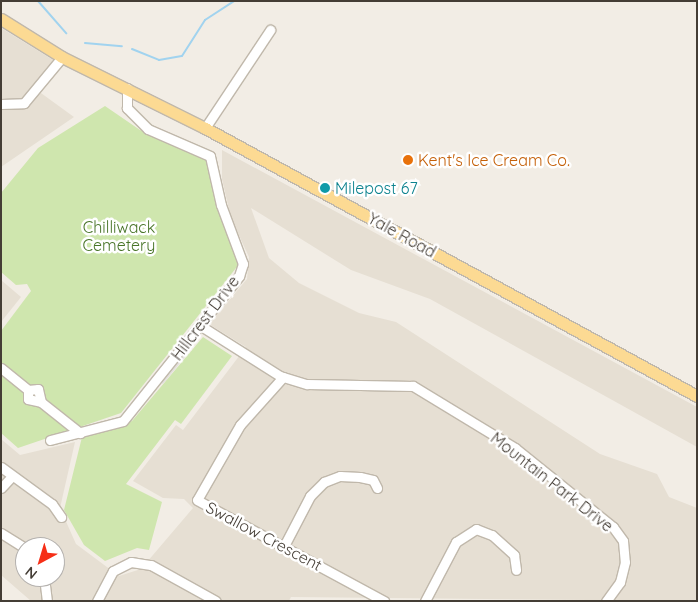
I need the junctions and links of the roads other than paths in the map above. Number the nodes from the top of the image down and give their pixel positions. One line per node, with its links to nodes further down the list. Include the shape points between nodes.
1 (1, 19): 3 (main road, Yale Road)
2 (270, 30): 6 (street)
3 (62, 57): 4 (main road, Yale Road); 5 (street, via 30,99)
4 (127, 88): 6 (main road, Yale Road); 7 (street, Hillcrest Drive, via 127,108 148,129 210,156 221,206 242,254 239,276)
5 (1, 104)
6 (205, 128): 10 (main road, Yale Road)
7 (201, 326): 9 (street, Mountain Park Drive); 11 (street, Hillcrest Drive, via 123,421)
8 (1, 368): 11 (street, via 28,390 28,398 41,402)
9 (283, 377): 20 (street, Swallow Crescent, via 240,425 197,500); 28 (street, Mountain Park Drive, via 307,384 413,386 515,448 613,527 623,541 625,562 620,582)
10 (697, 396)
11 (80, 434): 12 (street, Hillcrest Drive)
12 (50, 440)
13 (1, 467): 14 (street)
14 (12, 476): 15 (street); 17 (street, via 52,504)
15 (1, 488)
16 (377, 488): 20 (street, via 373,480 360,477 340,476 324,482 310,496)
17 (61, 517)
18 (1, 533): 19 (street)
19 (15, 542)
20 (284, 546): 26 (street, Swallow Crescent)
21 (516, 570): 27 (street, via 514,555 492,535 476,529 456,542)
22 (46, 587): 23 (street)
23 (48, 601)
24 (97, 601): 25 (street, via 113,571 131,562 151,565)
25 (216, 601)
26 (384, 601)
27 (425, 601)
28 (606, 601)

